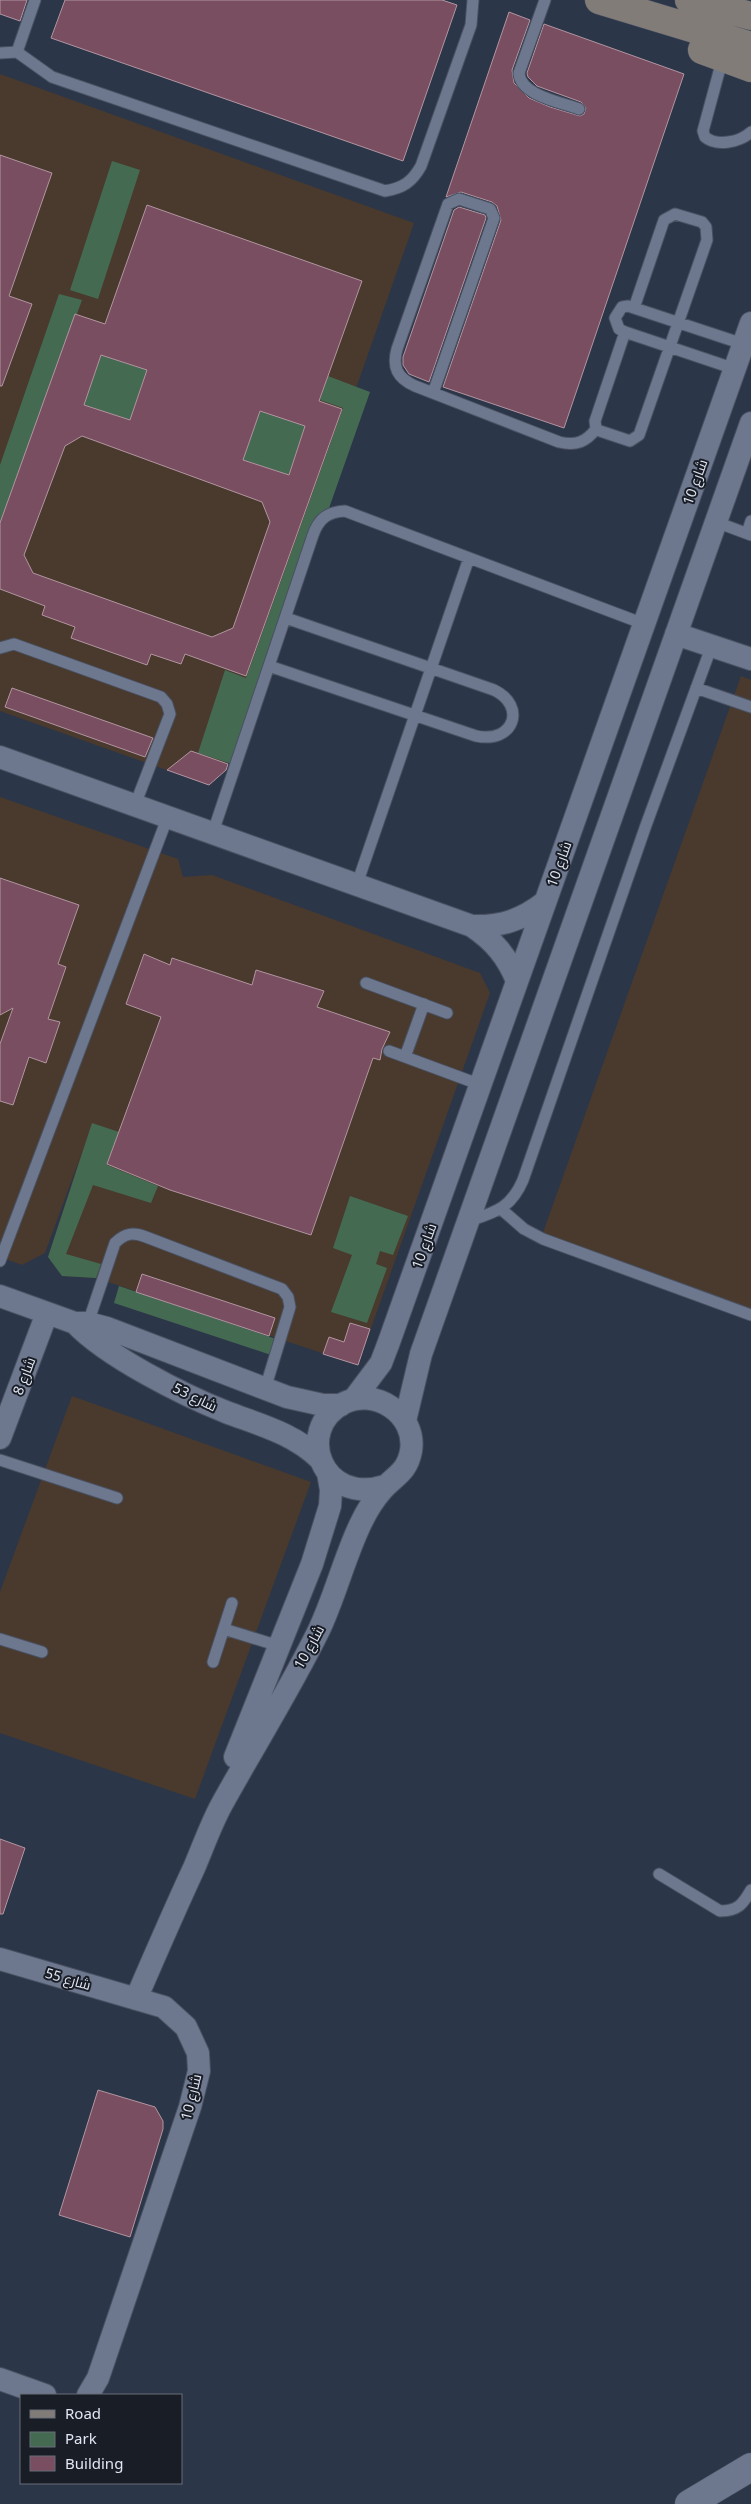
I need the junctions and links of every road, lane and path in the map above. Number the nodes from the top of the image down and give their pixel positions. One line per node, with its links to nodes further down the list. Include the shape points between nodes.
1 (35, 0): 8 (lane)
2 (473, 0): 8 (lane, via 471,25 421,166 407,184 385,191 52,77)
3 (545, 0): 12 (lane, via 518,73 519,80 527,90)
4 (689, 0): 6 (main road)
5 (604, 2): 7 (main road); 10 (main road, via 632,27)
6 (751, 16)
7 (751, 46)
8 (17, 52): 9 (lane)
9 (0, 53)
10 (724, 57): 11 (main road); 13 (lane, via 703,131 705,137 715,142 732,141)
11 (751, 68)
12 (579, 109)
13 (751, 132)
14 (634, 308): 15 (lane); 15 (lane, via 664,220 675,214 696,220 702,222 708,233); 17 (lane, via 622,307 615,318)
15 (679, 322): 18 (lane); 19 (lane)
16 (751, 322): 18 (street, شارع 10)
17 (625, 332): 19 (lane); 23 (lane, via 595,421)
18 (743, 344): 20 (street, شارع 10)
19 (670, 347): 20 (lane); 23 (lane, via 639,435 630,441)
20 (735, 369): 29 (street, شارع 10)
21 (432, 392): 21 (lane, via 494,218 490,209 459,199 448,204 394,360 396,372 404,381); 23 (lane, via 564,444 580,443)
22 (751, 423): 25 (street)
23 (596, 429)
24 (751, 521): 26 (lane)
25 (716, 522): 26 (lane); 30 (street)
26 (749, 534)
27 (469, 558): 28 (lane, via 350,513 334,512 317,524); 29 (lane); 35 (lane)
28 (286, 618): 34 (lane); 35 (lane)
29 (644, 624): 44 (street, شارع 10)
30 (676, 634): 31 (street); 54 (street)
31 (712, 646): 33 (street); 36 (lane)
32 (0, 648): 40 (lane, via 14,644 161,697 170,714)
33 (751, 659)
34 (269, 666): 38 (lane); 42 (lane)
35 (431, 668): 38 (lane); 38 (lane, via 506,696 513,708 512,722 504,734 490,739)
36 (696, 688): 37 (lane); 53 (lane, via 523,1180 511,1202)
37 (751, 707)
38 (415, 716): 43 (lane)
39 (0, 757): 40 (street)
40 (135, 805): 41 (street)
41 (168, 816): 42 (street); 55 (lane)
42 (212, 832): 43 (street)
43 (357, 884): 45 (street)
44 (545, 902): 45 (street, via 511,923); 46 (street, شارع 10)
45 (472, 926): 46 (street, via 500,949)
46 (517, 981): 52 (street, شارع 10)
47 (366, 984): 48 (lane)
48 (424, 1004): 49 (lane); 51 (lane)
49 (447, 1013)
50 (389, 1052): 51 (lane)
51 (406, 1058): 52 (lane)
52 (481, 1084): 61 (street, شارع 10, via 389,1342 377,1369)
53 (500, 1209): 54 (lane); 58 (lane, via 543,1240)
54 (469, 1221): 62 (street, via 421,1354)
55 (0, 1261)
56 (0, 1296): 57 (street, شارع 53)
57 (47, 1313): 59 (street, شارع 53); 63 (street, شارع 8)
58 (751, 1315)
59 (82, 1323): 60 (street, شارع 53, via 107,1328); 60 (lane, via 115,1243 123,1235 135,1233 146,1236 282,1289 290,1307); 65 (street, شارع 53, via 89,1336 126,1360 212,1406 294,1438)
60 (265, 1389): 61 (street, شارع 53, via 305,1402)
61 (348, 1402): 62 (street, via 369,1398 383,1402); 65 (street, via 329,1415 321,1428 318,1444)
62 (405, 1421): 66 (street, via 411,1443 407,1465 398,1478)
63 (1, 1432)
64 (0, 1460): 67 (lane)
65 (324, 1466): 66 (street, via 340,1484 354,1490 370,1491); 71 (street, شارع 10, via 331,1490 328,1513)
66 (385, 1486): 74 (street, شارع 10, via 359,1527 327,1612)
67 (117, 1498)
68 (232, 1603): 69 (lane)
69 (224, 1629): 71 (lane); 73 (lane)
70 (0, 1639): 72 (lane)
71 (278, 1650): 74 (street, via 279,1660 286,1665); 75 (street, شارع 10, via 227,1778)
72 (42, 1652)
73 (213, 1662)
74 (300, 1663): 75 (street, شارع 10)
75 (222, 1803): 79 (street, شارع 10)
76 (659, 1874): 77 (lane, via 720,1911 732,1911 741,1906)
77 (751, 1890)
78 (0, 1959): 79 (street, شارع 55)
79 (136, 1999): 82 (street, شارع 10, via 164,2007 186,2027 198,2053 199,2071 178,2145 98,2378)
80 (0, 2379): 81 (street)
81 (42, 2394)
82 (89, 2394)
83 (751, 2467): 84 (street)
84 (689, 2504)

